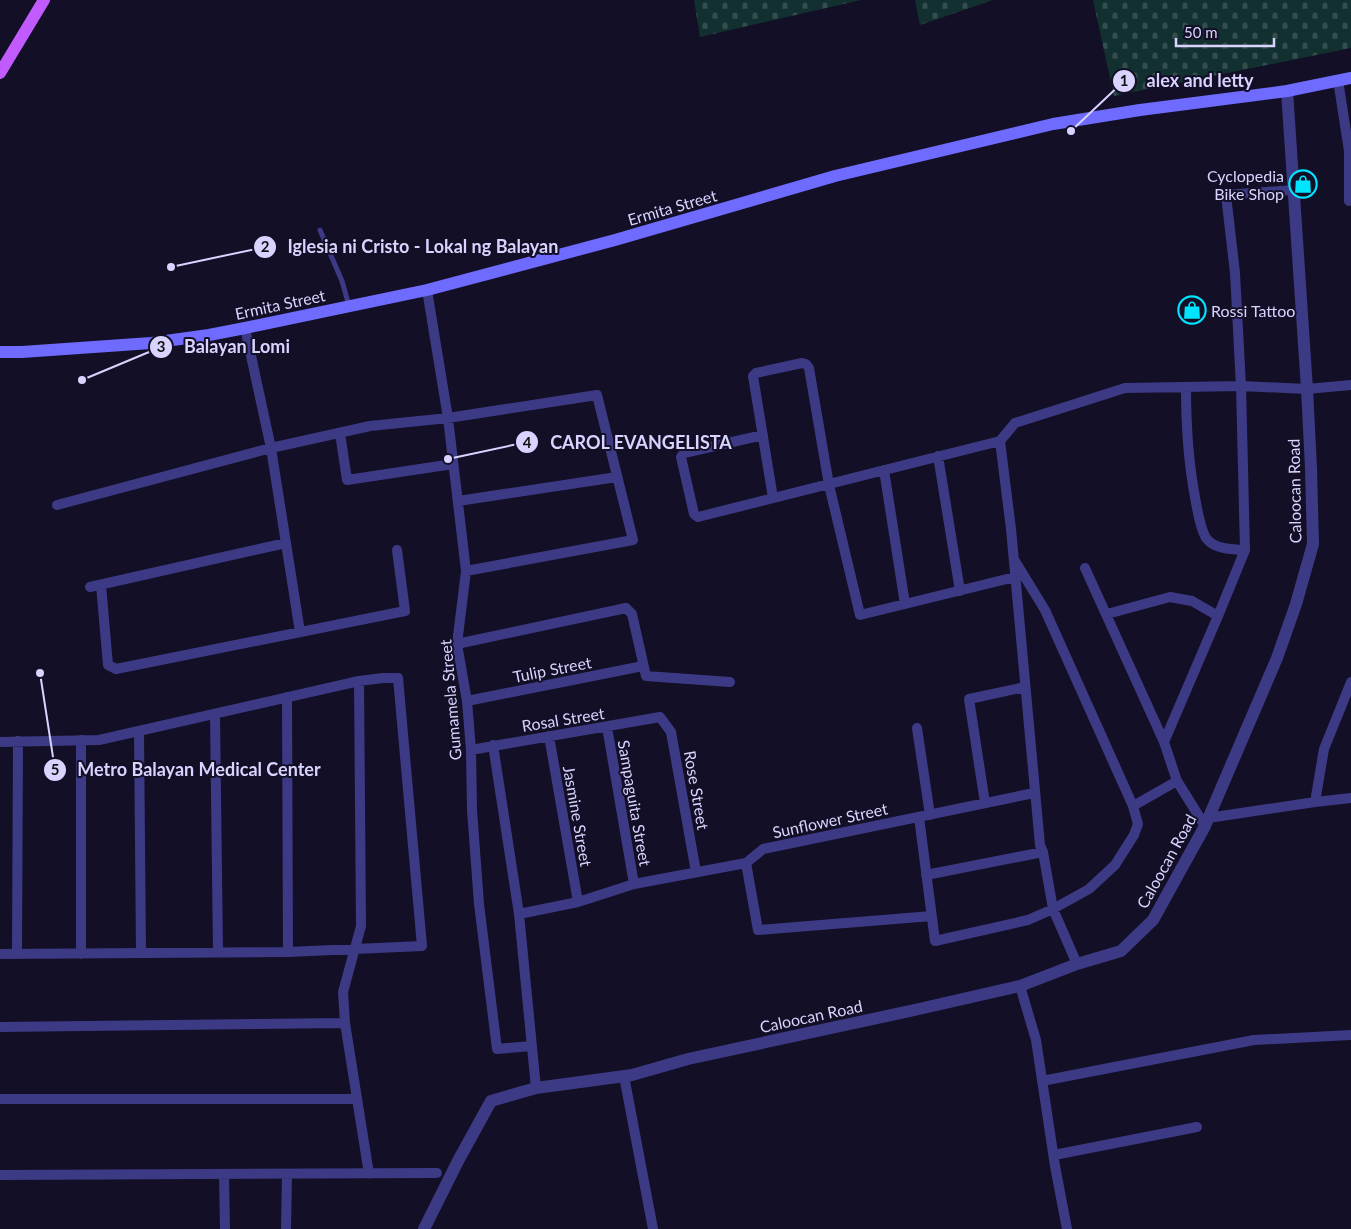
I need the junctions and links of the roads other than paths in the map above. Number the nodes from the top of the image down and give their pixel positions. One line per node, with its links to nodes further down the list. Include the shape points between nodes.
1 (44, 0): 2 (main road)
2 (0, 73)
3 (1351, 78): 4 (main road, Ermita Street)
4 (1338, 80): 5 (main road, Ermita Street); 7 (street, via 1349,151)
5 (1287, 91): 6 (street, Caloocan Road); 9 (main road, Ermita Street, via 1044,126 835,176)
6 (1294, 190): 15 (street, via 1226,195 1235,273); 16 (street, Caloocan Road)
7 (1349, 201)
8 (320, 230): 10 (lane)
9 (427, 290): 10 (main road, Ermita Street); 17 (street, Gumamela Street)
10 (349, 306): 11 (main road, Ermita Street)
11 (246, 328): 12 (main road, Ermita Street, via 151,343); 21 (street)
12 (0, 352)
13 (1351, 385): 16 (street)
14 (1186, 386): 15 (street); 20 (street, via 1125,388 1015,424); 32 (street, via 1190,471 1198,516 1206,538 1219,548)
15 (1241, 386): 16 (street); 32 (street)
16 (1307, 389): 72 (street, Caloocan Road, via 1313,544 1277,658)
17 (448, 418): 18 (street, via 370,426); 23 (street, Gumamela Street); 25 (street, via 597,395)
18 (340, 433): 21 (street); 23 (street, via 347,480)
19 (763, 435): 26 (street, via 753,376 806,364); 27 (street); 27 (street, via 684,453 681,457 694,514 698,517)
20 (1000, 441): 22 (street); 33 (street)
21 (271, 448): 29 (street); 30 (street)
22 (938, 456): 24 (street); 39 (street)
23 (454, 464): 28 (street, Gumamela Street)
24 (884, 470): 26 (street); 40 (street)
25 (617, 477): 28 (street); 35 (street, via 633,540)
26 (829, 485): 27 (street); 40 (street, via 860,615)
27 (773, 498)
28 (458, 502): 35 (street, Gumamela Street)
29 (57, 506)
30 (286, 543): 37 (street); 43 (street)
31 (397, 550): 43 (street, via 404,612)
32 (1245, 550): 42 (street)
33 (1013, 558): 36 (street); 69 (street, via 1044,610)
34 (1085, 568): 41 (street)
35 (466, 571): 44 (street, Gumamela Street)
36 (1015, 578): 39 (street); 49 (street)
37 (101, 585): 38 (street); 43 (street, via 108,665 116,669)
38 (90, 588)
39 (960, 591): 40 (street)
40 (905, 604)
41 (1107, 614): 42 (street, via 1170,597 1192,601); 61 (street)
42 (1218, 616): 61 (street)
43 (300, 632)
44 (457, 644): 45 (street, via 626,608 632,614); 51 (street, Gumamela Street)
45 (643, 666): 47 (street, via 646,676); 51 (street, Tulip Street)
46 (359, 681): 50 (street); 82 (street, via 361,926); 82 (street, via 398,678 422,946)
47 (730, 682)
48 (1351, 682): 67 (street, via 1324,749)
49 (1025, 686): 65 (street); 68 (street, via 969,699)
50 (288, 697): 52 (street); 84 (street)
51 (467, 701): 63 (street, Gumamela Street)
52 (215, 714): 56 (street); 83 (street)
53 (660, 717): 54 (street, Rosal Street); 75 (street, Rose Street, via 671,732)
54 (607, 727): 57 (street, Rosal Street); 77 (street, Sampaguita Street)
55 (917, 728): 70 (street)
56 (139, 731): 58 (street, via 99,740); 85 (street)
57 (549, 736): 62 (street, Rosal Street); 78 (street, Jasmine Street)
58 (81, 740): 59 (street); 88 (street)
59 (18, 741): 60 (street); 87 (street)
60 (0, 742)
61 (1164, 742): 64 (street)
62 (493, 745): 63 (street, Rosal Street); 80 (street)
63 (471, 750): 94 (street, Gumamela Street, via 478,885 496,1049)
64 (1177, 781): 69 (street); 72 (street)
65 (1034, 793): 68 (street, Sunflower Street); 73 (street)
66 (1351, 798): 67 (street)
67 (1315, 802): 72 (street)
68 (985, 803): 70 (street, Sunflower Street)
69 (1132, 806): 79 (street, via 1138,824 1115,865 1089,889)
70 (930, 815): 71 (street, Sunflower Street)
71 (919, 817): 74 (street, Sunflower Street, via 763,849); 76 (street)
72 (1207, 822): 89 (street, Caloocan Road, via 1153,920 1121,951)
73 (1042, 852): 76 (street); 79 (street)
74 (746, 863): 75 (street, Sunflower Street); 81 (street, via 758,930)
75 (696, 872): 77 (street, Sunflower Street)
76 (926, 875): 81 (street)
77 (634, 884): 78 (street, Sunflower Street)
78 (578, 902): 80 (street, Sunflower Street)
79 (1053, 909): 81 (street, via 1028,920 935,941); 89 (street)
80 (519, 914): 94 (street)
81 (932, 916)
82 (354, 949): 84 (street); 91 (street, via 343,992)
83 (218, 952): 84 (street); 85 (street)
84 (288, 952)
85 (141, 953): 88 (street)
86 (0, 954): 87 (street)
87 (17, 954): 88 (street)
88 (81, 954)
89 (1077, 964): 90 (street, Caloocan Road)
90 (1020, 986): 95 (street, Caloocan Road); 96 (street, via 1036,1040)
91 (345, 1023): 92 (street); 99 (street)
92 (0, 1027)
93 (1351, 1035): 96 (street, via 1254,1040)
94 (532, 1046): 97 (street)
95 (624, 1076): 97 (street, Caloocan Road); 110 (street)
96 (1042, 1081): 101 (street)
97 (536, 1088): 109 (street, Caloocan Road, via 491,1101)
98 (0, 1099): 99 (street)
99 (357, 1099): 104 (street)
100 (1197, 1127): 101 (street)
101 (1054, 1155): 111 (street)
102 (224, 1174): 103 (street); 106 (street); 107 (street)
103 (287, 1174): 104 (street); 108 (street)
104 (369, 1174): 105 (street)
105 (437, 1174)
106 (0, 1175)
107 (225, 1229)
108 (286, 1229)
109 (424, 1229)
110 (653, 1229)
111 (1067, 1229)

